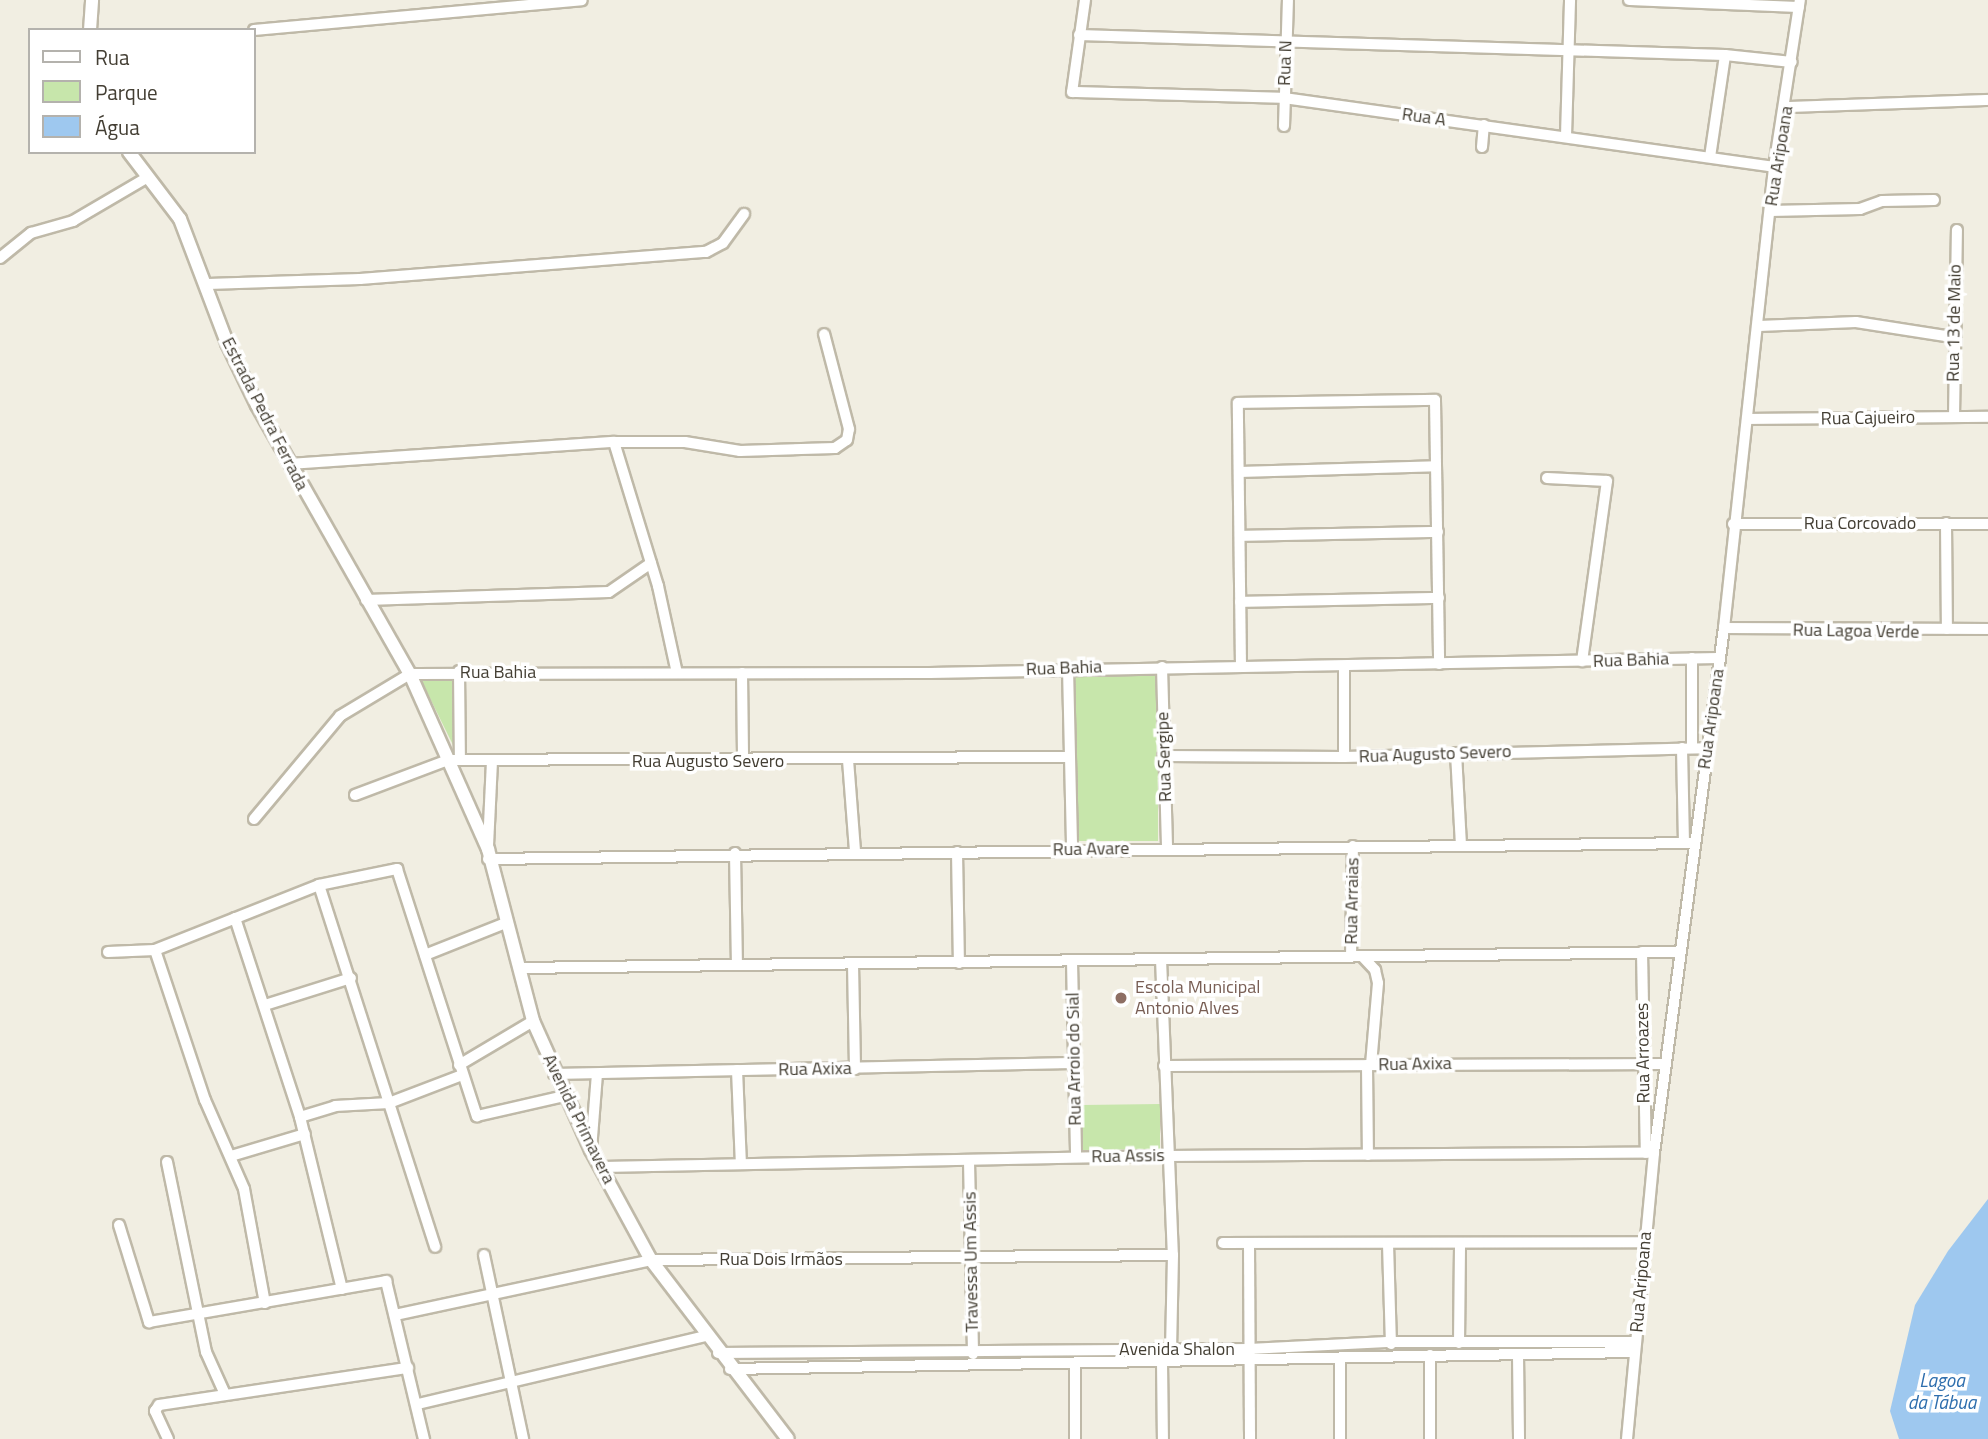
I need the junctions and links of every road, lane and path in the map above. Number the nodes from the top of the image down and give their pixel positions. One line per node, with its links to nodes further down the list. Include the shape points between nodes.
1 (92, 0): 9 (street)
2 (582, 0): 10 (street)
3 (1085, 0): 11 (street)
4 (1288, 0): 12 (street, Rua N)
5 (1570, 0): 13 (street)
6 (1629, 0): 7 (street)
7 (1684, 1): 8 (street)
8 (1800, 4): 15 (street, Rua Aripoana)
9 (90, 28)
10 (256, 30)
11 (1079, 35): 12 (street); 16 (street, Rua A, via 1072,92)
12 (1285, 43): 13 (street); 16 (street, Rua N)
13 (1570, 51): 14 (street); 21 (street)
14 (1726, 55): 15 (street); 24 (street)
15 (1792, 62): 18 (street, Rua Aripoana)
16 (1284, 98): 19 (street, Rua A); 20 (street, Rua N)
17 (1988, 100): 18 (street)
18 (1787, 107): 25 (street, Rua Aripoana)
19 (1484, 125): 21 (street, Rua A); 22 (street)
20 (1284, 126)
21 (1566, 136): 24 (street, Rua A)
22 (1482, 147)
23 (131, 154): 26 (street, Estrada Pedra Ferrada)
24 (1710, 157): 25 (street, Rua A)
25 (1774, 167): 28 (street, Rua Aripoana)
26 (148, 177): 31 (street, via 72,221 31,233); 32 (street, Estrada Pedra Ferrada, via 180,219)
27 (1934, 200): 28 (street, via 1882,201 1860,209)
28 (1770, 211): 33 (street, Rua Aripoana)
29 (744, 214): 32 (street, via 723,243 706,252 360,279)
30 (1957, 230): 35 (street, Rua 13 de Maio)
31 (0, 258)
32 (208, 284): 40 (street, Estrada Pedra Ferrada, via 227,343)
33 (1759, 327): 35 (street, via 1856,322); 38 (street, Rua Aripoana)
34 (824, 334): 39 (street, via 849,425 844,444 825,450 740,451 685,442)
35 (1952, 337): 36 (street, Rua 13 de Maio)
36 (1954, 417): 37 (street, Rua Cajueiro); 38 (street, Rua Cajueiro)
37 (1988, 417)
38 (1748, 419): 45 (street, Rua Aripoana)
39 (614, 442): 40 (street); 49 (street)
40 (289, 464): 51 (street, Estrada Pedra Ferrada)
41 (1436, 466): 42 (street); 42 (street, via 1435,400 1238,402); 47 (street)
42 (1239, 472): 48 (street)
43 (1547, 478): 58 (street, via 1607,481)
44 (1946, 523): 45 (street, Rua Corcovado); 46 (street, Rua Corcovado); 54 (street)
45 (1733, 524): 53 (street, Rua Aripoana)
46 (1988, 524)
47 (1438, 532): 48 (street); 50 (street)
48 (1240, 536): 52 (street)
49 (651, 563): 51 (street, via 609,592); 65 (street)
50 (1439, 598): 52 (street); 59 (street)
51 (366, 600): 67 (street, Estrada Pedra Ferrada)
52 (1240, 602): 60 (street)
53 (1724, 628): 54 (street, Rua Lagoa Verde); 57 (street, Rua Aripoana)
54 (1947, 629): 55 (street, Rua Lagoa Verde)
55 (1988, 629)
56 (1692, 658): 57 (street, Rua Bahia); 58 (street, Rua Bahia); 68 (street)
57 (1719, 658): 69 (street, Rua Aripoana)
58 (1583, 661): 59 (street, Rua Bahia)
59 (1439, 664): 61 (street, Rua Bahia)
60 (1241, 666): 61 (street, Rua Bahia); 62 (street, Rua Bahia)
61 (1344, 666): 73 (street)
62 (1162, 667): 63 (street, Rua Bahia); 71 (street, Rua Sergipe)
63 (1068, 668): 66 (street, Rua Bahia); 72 (street)
64 (459, 671): 65 (street, Rua Bahia); 67 (street, Rua Bahia); 74 (street)
65 (677, 673): 66 (street, Rua Bahia)
66 (742, 673): 77 (street)
67 (410, 674): 74 (street, Estrada Pedra Ferrada); 79 (street, via 340,716)
68 (1687, 748): 69 (street, Rua Augusto Severo); 70 (street, Rua Augusto Severo); 80 (street)
69 (1707, 748): 80 (street, Rua Aripoana)
70 (1456, 753): 73 (street, Rua Augusto Severo); 81 (street)
71 (1163, 756): 73 (street, Rua Augusto Severo); 83 (street, Rua Sergipe)
72 (1068, 757): 75 (street, Rua Augusto Severo); 84 (street)
73 (1344, 757)
74 (454, 760): 76 (street, Rua Augusto Severo); 78 (street, Rua Augusto Severo); 88 (street, Avenida Primavera)
75 (848, 760): 77 (street, Rua Augusto Severo); 85 (street)
76 (492, 761): 77 (street, Rua Augusto Severo); 88 (street)
77 (743, 761)
78 (355, 795)
79 (254, 819)
80 (1689, 842): 81 (street, Rua Avare); 95 (street, Rua Aripoana)
81 (1461, 844): 82 (street, Rua Avare)
82 (1353, 846): 83 (street, Rua Avare); 97 (street, Rua Arraias)
83 (1167, 848): 84 (street, Rua Avare)
84 (1072, 849): 86 (street, Rua Avare)
85 (855, 852): 86 (street, Rua Avare); 87 (street, Rua Avare)
86 (957, 852): 101 (street)
87 (735, 853): 88 (street, Rua Avare); 102 (street)
88 (488, 854): 91 (street, Avenida Primavera)
89 (319, 885): 90 (street); 96 (street, via 397,869); 105 (street)
90 (235, 918): 92 (street); 106 (street)
91 (506, 923): 96 (street); 104 (street, Avenida Primavera)
92 (155, 950): 93 (street); 125 (street, via 205,1100)
93 (108, 952)
94 (1642, 952): 95 (street); 98 (street); 109 (street, Rua Arroazes)
95 (1678, 952): 110 (street, Rua Aripoana)
96 (425, 955): 114 (street)
97 (1350, 957): 98 (street); 99 (street)
98 (1363, 957): 111 (street, via 1375,970 1378,983)
99 (1161, 959): 100 (street); 112 (street)
100 (1072, 961): 101 (street); 108 (street, Rua Arroio do Sial)
101 (958, 963): 103 (street)
102 (737, 964): 103 (street); 104 (street)
103 (853, 964): 113 (street)
104 (519, 968): 107 (street, Avenida Primavera)
105 (351, 978): 106 (street); 119 (street)
106 (265, 1005): 120 (street)
107 (533, 1021): 114 (street); 117 (street, Avenida Primavera)
108 (1075, 1063): 113 (street, Rua Axixa); 127 (street, Rua Arroio do Sial)
109 (1643, 1063): 110 (street, Rua Axixa); 111 (street, Rua Axixa); 123 (street, Rua Arroazes)
110 (1665, 1064): 123 (street, Rua Aripoana)
111 (1369, 1065): 112 (street, Rua Axixa); 124 (street)
112 (1164, 1066): 126 (street)
113 (855, 1069): 115 (street, Rua Axixa)
114 (460, 1070): 118 (street, via 479,1117); 119 (street)
115 (737, 1070): 116 (street, Rua Axixa); 130 (street)
116 (597, 1073): 117 (street, Rua Axixa); 122 (street)
117 (554, 1074): 118 (street, Avenida Primavera)
118 (564, 1096): 122 (street, Avenida Primavera)
119 (389, 1103): 120 (street, via 335,1106); 138 (street)
120 (300, 1117): 121 (street)
121 (305, 1134): 125 (street); 143 (street)
122 (591, 1150): 131 (street, Avenida Primavera)
123 (1650, 1153): 124 (street, Rua Assis); 134 (street, Rua Aripoana)
124 (1368, 1155): 126 (street, Rua Assis)
125 (231, 1156): 145 (street, via 246,1196)
126 (1167, 1156): 127 (street, Rua Assis); 140 (street)
127 (1076, 1157): 128 (street, Rua Assis)
128 (969, 1161): 130 (street, Rua Assis); 141 (street, Travessa Um Assis)
129 (167, 1162): 146 (street)
130 (741, 1164): 131 (street, Rua Assis)
131 (602, 1167): 142 (street, Avenida Primavera)
132 (119, 1225): 146 (street, via 148,1321)
133 (1223, 1242): 135 (street)
134 (1645, 1242): 137 (street); 153 (street, Rua Aripoana)
135 (1249, 1244): 136 (street); 161 (street)
136 (1388, 1244): 137 (street); 149 (street)
137 (1460, 1245): 151 (street)
138 (435, 1247)
139 (484, 1255): 144 (street)
140 (1173, 1255): 141 (street, Rua Dois Irmãos); 154 (street)
141 (971, 1257): 142 (street, Rua Dois Irmãos); 155 (street, Travessa Um Assis)
142 (651, 1260): 144 (street, Rua Dois Irmãos); 148 (street, Avenida Primavera)
143 (342, 1289): 145 (street); 147 (street, via 386,1281)
144 (492, 1293): 147 (street, Rua Dois Irmãos); 171 (street)
145 (265, 1303): 146 (street)
146 (200, 1314): 172 (street, via 206,1352)
147 (395, 1315): 169 (street)
148 (706, 1336): 158 (street, Avenida Primavera); 171 (street)
149 (1387, 1342): 152 (street, Avenida Shalon); 157 (street, Avenida Shalon); 159 (street)
150 (1503, 1342): 151 (street, Avenida Shalon); 153 (street, Avenida Shalon); 162 (street)
151 (1459, 1343): 157 (street, Avenida Shalon)
152 (1293, 1347): 161 (street, Avenida Shalon); 163 (street)
153 (1635, 1347): 160 (street, Avenida Shalon); 184 (street, Rua Aripoana)
154 (1171, 1348): 156 (street, Avenida Shalon); 161 (street, Avenida Shalon); 165 (street)
155 (973, 1350): 156 (street, Avenida Shalon); 158 (street, Avenida Shalon); 166 (street, Travessa Um Assis)
156 (1004, 1350): 167 (street)
157 (1436, 1351): 159 (street, Avenida Shalon); 162 (street, Avenida Shalon); 182 (street)
158 (719, 1353): 170 (street, Avenida Primavera)
159 (1395, 1354): 164 (street, Avenida Shalon)
160 (1517, 1354): 162 (street, Avenida Shalon); 183 (street)
161 (1249, 1355): 163 (street, Avenida Shalon); 165 (street, Avenida Shalon); 180 (street)
162 (1503, 1355)
163 (1293, 1359): 164 (street, Avenida Shalon)
164 (1340, 1359): 181 (street)
165 (1163, 1362): 168 (street, Avenida Shalon); 179 (street)
166 (972, 1363): 167 (street, Avenida Shalon); 170 (street, Avenida Shalon)
167 (1004, 1363): 168 (street, Avenida Shalon)
168 (1075, 1364): 178 (street)
169 (408, 1368): 172 (street); 173 (street)
170 (730, 1369): 177 (street, Avenida Primavera)
171 (511, 1380): 173 (street); 176 (street)
172 (224, 1392): 174 (street, via 156,1407)
173 (418, 1404): 175 (street)
174 (168, 1439)
175 (424, 1439)
176 (523, 1439)
177 (788, 1439)
178 (1075, 1439)
179 (1163, 1439)
180 (1250, 1439)
181 (1340, 1439)
182 (1430, 1439)
183 (1519, 1439)
184 (1627, 1439)

